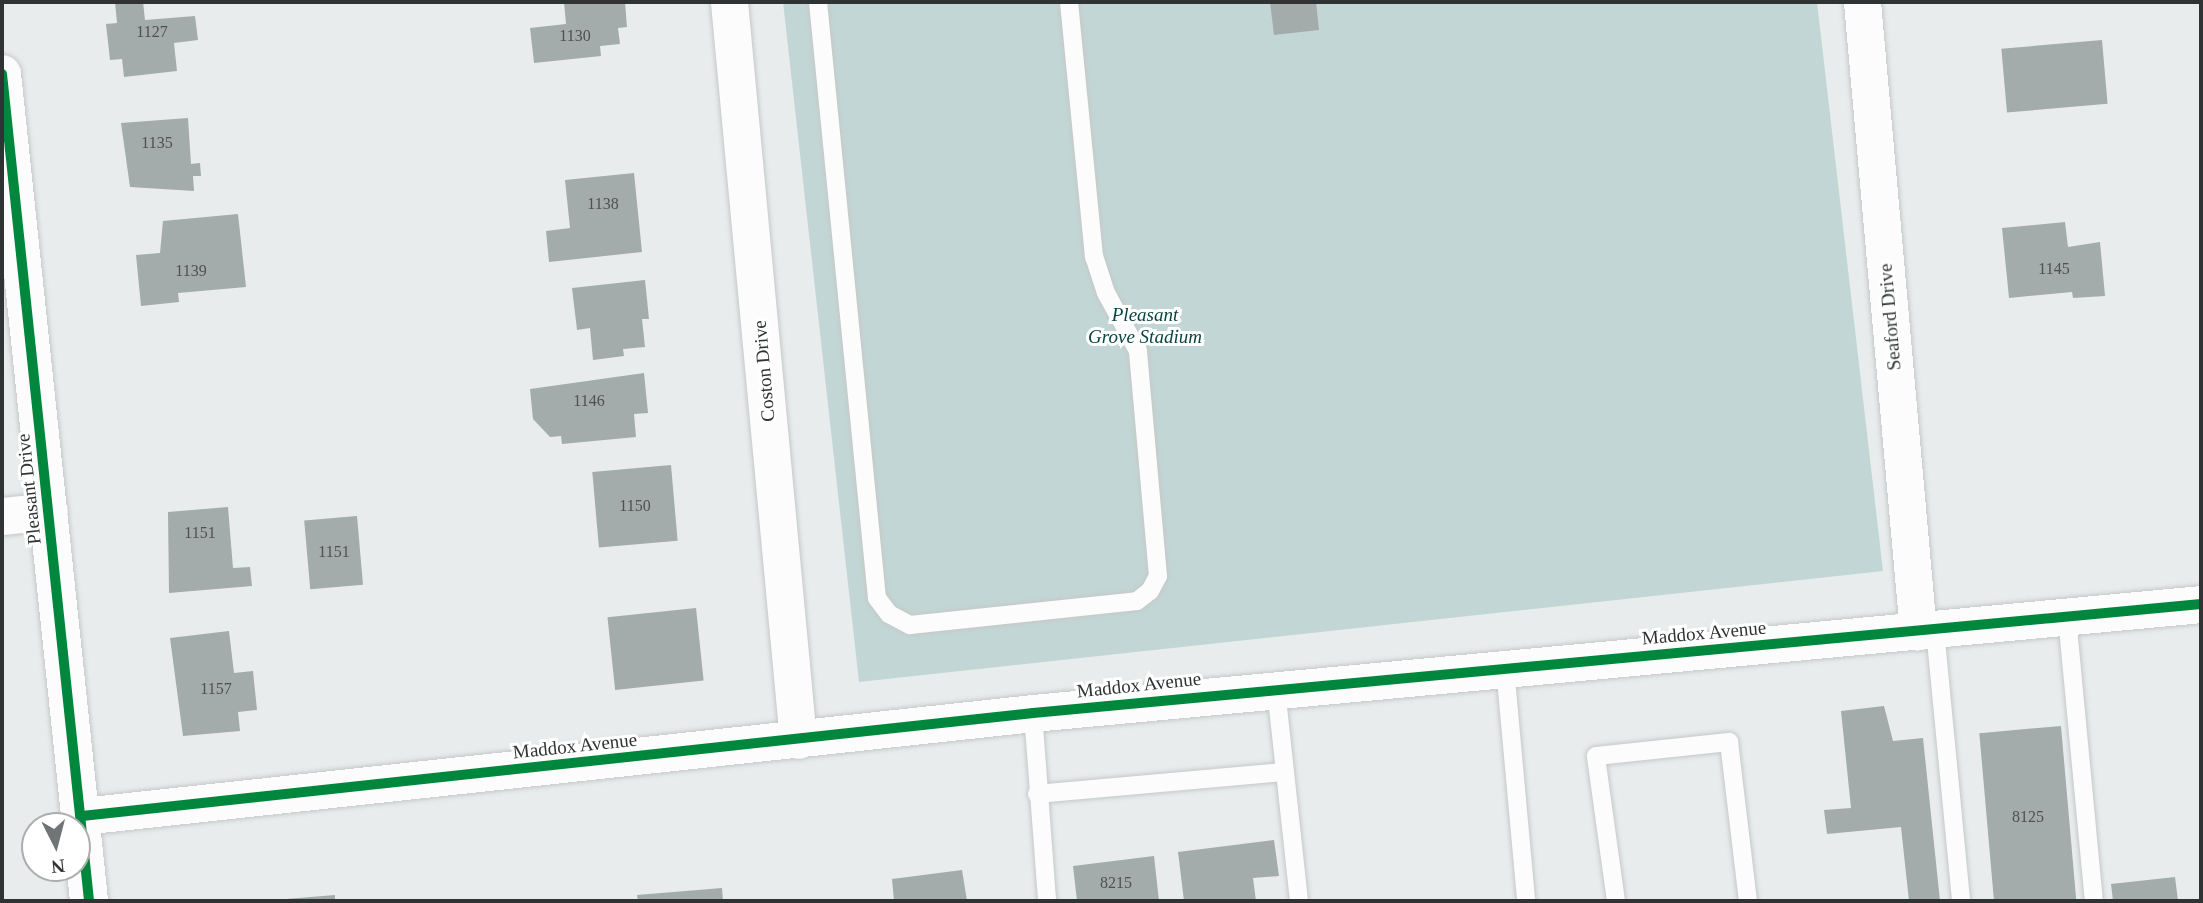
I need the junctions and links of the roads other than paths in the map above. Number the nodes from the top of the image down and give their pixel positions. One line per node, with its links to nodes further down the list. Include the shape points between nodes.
1 (729, 2): 14 (street, Coston Drive)
2 (818, 2): 3 (lane, via 877,598 889,614 910,625 1137,601 1150,591 1158,576 1138,351 1106,293 1094,257)
3 (1069, 2)
4 (1862, 2): 10 (street, Seaford Drive)
5 (2, 74): 6 (street, Pleasant Drive)
6 (49, 511): 7 (street); 17 (street, Pleasant Drive)
7 (2, 516)
8 (2201, 604): 9 (street, Maddox Avenue)
9 (2067, 617): 10 (street, Maddox Avenue); 27 (lane)
10 (1927, 631): 11 (street, Maddox Avenue); 26 (lane)
11 (1505, 668): 12 (street, Maddox Avenue); 23 (lane)
12 (1276, 689): 13 (street, Maddox Avenue); 15 (lane)
13 (1033, 713): 14 (street, Maddox Avenue); 16 (lane)
14 (798, 740): 18 (street, Maddox Avenue)
15 (1283, 772): 16 (lane); 22 (lane)
16 (1037, 794): 21 (lane)
17 (82, 812)
18 (91, 815)
19 (87, 882): 20 (street, Pleasant Drive)
20 (89, 901)
21 (1046, 901)
22 (1298, 901)
23 (1526, 901)
24 (1616, 901): 25 (lane, via 1596,756 1729,742)
25 (1748, 901)
26 (1961, 901)
27 (2094, 901)

